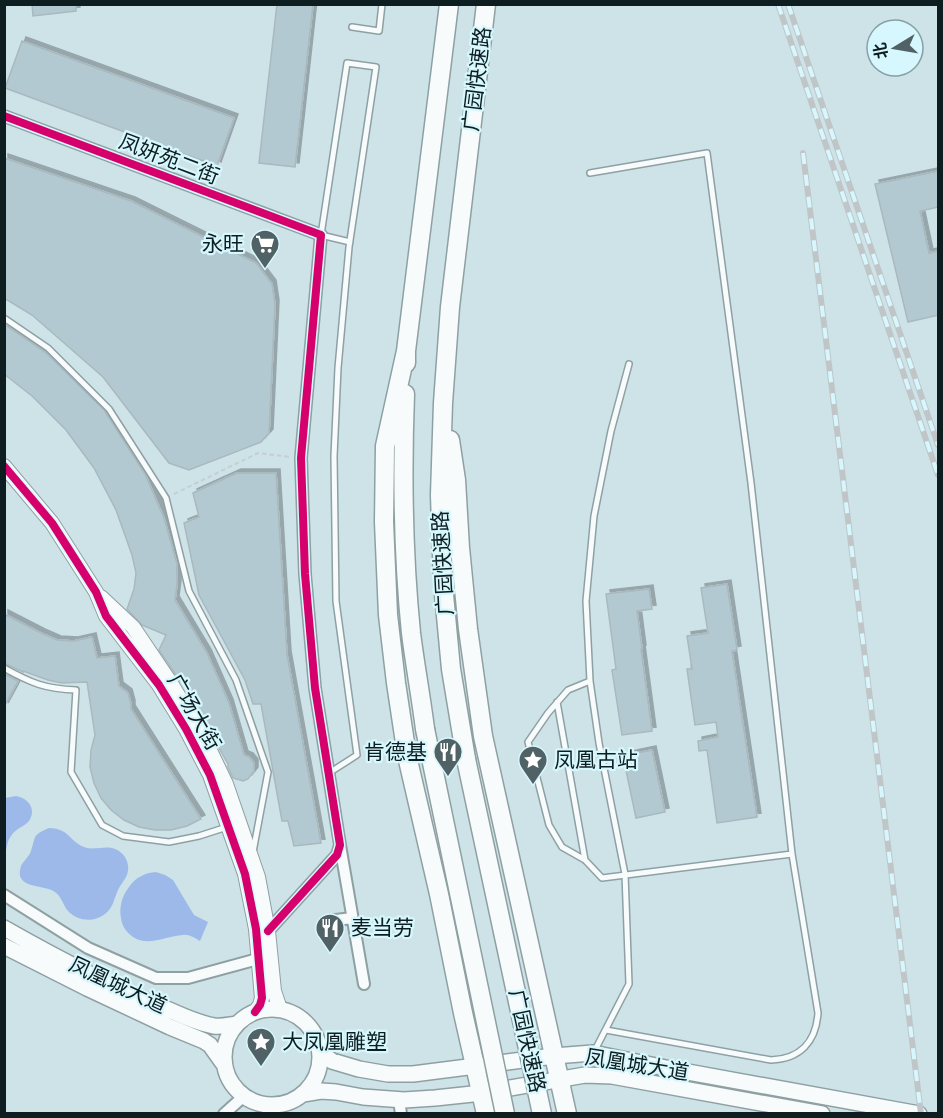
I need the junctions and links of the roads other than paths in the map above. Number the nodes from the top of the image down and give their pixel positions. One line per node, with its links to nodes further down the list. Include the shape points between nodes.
1 (382, 4): 4 (lane, via 379,31)
2 (449, 4): 10 (highway, 广园快速路)
3 (486, 4): 12 (highway, 广园快速路, via 450,308)
4 (352, 27)
5 (4, 116): 7 (street, 凤妍苑二街)
6 (590, 173): 21 (lane, via 707,153 751,483)
7 (321, 236): 8 (lane); 8 (lane, via 347,63 376,67); 18 (street, via 301,458 305,574 315,688)
8 (350, 242): 18 (lane, via 334,456 336,600 357,755)
9 (4, 318): 22 (lane, via 48,348 109,409 166,498 189,591 236,680 268,772)
10 (406, 351): 41 (highway, via 385,446 388,615 406,756); 49 (highway, 广园快速路, bridge, via 404,529 411,633 425,729)
11 (629, 364): 16 (lane, via 594,516 586,601)
12 (443, 403): 39 (highway, via 456,480 468,629 483,736); 50 (highway, 广园快速路, bridge, via 440,495 451,669 466,759)
13 (4, 466): 14 (street, 广场大街, via 52,523)
14 (96, 592): 19 (street, 广场大街, via 106,616 159,685 186,729 210,775); 22 (street, 广场大街, via 133,627 204,738 226,784)
15 (4, 668): 19 (lane, via 38,685 76,690 71,772 102,825 123,836 169,842)
16 (590, 681): 17 (lane, via 568,690); 24 (lane, via 598,743)
17 (557, 702): 23 (lane); 23 (lane, via 528,742 549,825 562,847)
18 (329, 773): 20 (street)
19 (228, 826): 31 (street, 广场大街, via 245,874)
20 (340, 845): 26 (street); 29 (street, via 336,855)
21 (792, 854): 24 (lane); 36 (lane, via 818,1013 813,1036 803,1048 788,1057 771,1060)
22 (252, 860): 29 (street, 广场大街)
23 (585, 860): 24 (lane, via 602,878)
24 (625, 874): 36 (lane, via 629,984)
25 (4, 895): 31 (street, via 88,948 156,978 188,978)
26 (352, 918): 27 (street); 32 (street)
27 (336, 920)
28 (4, 928): 35 (main road, 凤凰城大道, via 143,999 198,1022 215,1026)
29 (268, 931): 31 (street, 广场大街)
30 (4, 946): 40 (main road, 凤凰城大道, via 204,1041)
31 (265, 957): 33 (street); 34 (street, 广场大街, via 262,998)
32 (364, 984)
33 (280, 1009): 34 (main road); 37 (main road, via 308,1024)
34 (255, 1012): 35 (main road)
35 (237, 1024): 40 (main road, via 228,1038)
36 (606, 1030): 38 (lane)
37 (320, 1052): 41 (main road, 凤凰城大道, via 332,1061 388,1074); 43 (main road, via 314,1082)
38 (593, 1053): 39 (main road, 凤凰城大道); 53 (main road, 凤凰城大道)
39 (554, 1056): 41 (main road, 凤凰城大道); 42 (highway)
40 (225, 1066): 45 (main road, via 232,1084)
41 (475, 1066): 44 (highway)
42 (560, 1079): 44 (main road, 凤凰城大道); 51 (highway); 52 (main road, 凤凰城大道, via 599,1074)
43 (303, 1094): 45 (main road, via 274,1106); 46 (main road, 凤凰城大道, via 336,1092)
44 (482, 1094): 46 (main road, 凤凰城大道, via 435,1098); 48 (highway)
45 (244, 1096): 47 (street)
46 (400, 1107)
47 (224, 1113)
48 (486, 1113)
49 (505, 1113)
50 (542, 1113)
51 (567, 1113)
52 (822, 1113)
53 (919, 1113)

